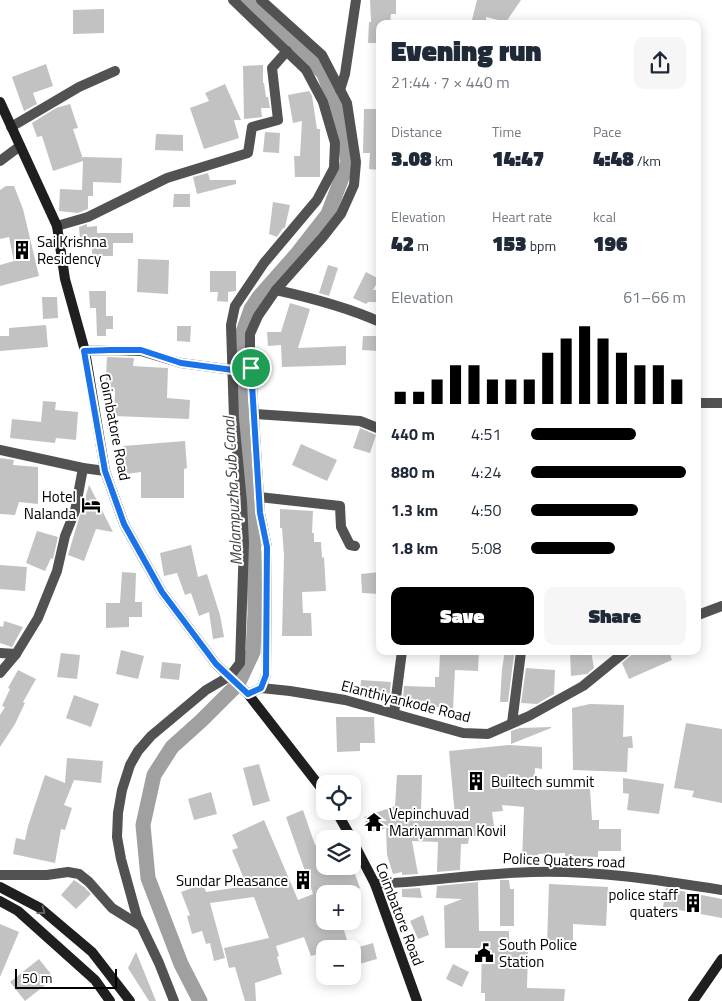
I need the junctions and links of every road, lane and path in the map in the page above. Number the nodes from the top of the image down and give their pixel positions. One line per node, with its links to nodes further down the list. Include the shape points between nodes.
1 (233, 0): 4 (street)
2 (261, 0): 6 (street, via 322,56)
3 (356, 0): 6 (street)
4 (287, 51): 11 (street, via 272,68 278,120 252,127 248,154 167,178 88,217); 16 (street, via 306,70 323,102 335,143 334,168 317,200 264,263 235,306 231,325)
5 (115, 70): 8 (street)
6 (340, 90): 12 (street, via 347,103 353,132 354,185 340,214 323,237)
7 (0, 102): 8 (main road, Coimbatore Road)
8 (11, 127): 9 (main road, Coimbatore Road)
9 (20, 146): 10 (street); 11 (main road, Coimbatore Road)
10 (0, 161)
11 (57, 226): 14 (main road, Coimbatore Road, via 65,279)
12 (276, 290): 13 (street); 15 (street, via 250,334)
13 (376, 320)
14 (84, 351): 16 (street, via 141,350 181,363); 23 (main road, Coimbatore Road)
15 (251, 368): 16 (street); 19 (street)
16 (233, 370): 36 (street, via 244,543 240,663)
17 (701, 403): 18 (street)
18 (722, 403)
19 (255, 414): 20 (street, via 360,421); 24 (street)
20 (376, 427)
21 (0, 450): 22 (street)
22 (83, 468): 23 (street); 29 (street, via 75,511 57,570 38,618)
23 (105, 471): 36 (main road, Coimbatore Road, via 124,524 162,592 216,664)
24 (259, 497): 25 (street, via 340,506 342,527 350,545); 37 (street, via 267,547 266,675)
25 (355, 546)
26 (722, 606): 27 (street)
27 (701, 614)
28 (0, 653): 29 (street)
29 (16, 654): 35 (street)
30 (401, 655): 39 (street)
31 (520, 655): 40 (street)
32 (611, 655): 34 (street)
33 (621, 655): 34 (street, Elanthiyankode Road)
34 (612, 663): 40 (street, Elanthiyankode Road, via 583,686)
35 (0, 673)
36 (230, 676): 38 (main road, Coimbatore Road); 48 (street, via 168,720 138,751 130,765 122,790 117,837)
37 (261, 688): 38 (street, Elanthiyankode Road); 39 (street, Elanthiyankode Road, via 345,700)
38 (248, 694): 41 (main road, Coimbatore Road)
39 (394, 713): 40 (street, Elanthiyankode Road, via 463,733 488,734)
40 (512, 723)
41 (316, 781)
42 (361, 857): 44 (main road, Coimbatore Road)
43 (0, 874): 48 (street, via 79,874 112,908)
44 (375, 884): 46 (street, Police Quaters road, via 534,872 638,878); 53 (main road, Coimbatore Road)
45 (0, 887): 51 (main road, one-way to 51, via 40,908 92,952)
46 (722, 890)
47 (0, 901): 50 (main road, via 18,911 95,980)
48 (142, 927): 52 (street)
49 (722, 959): 54 (main road)
50 (110, 1001)
51 (130, 1001)
52 (174, 1001)
53 (417, 1001)
54 (692, 1001)

